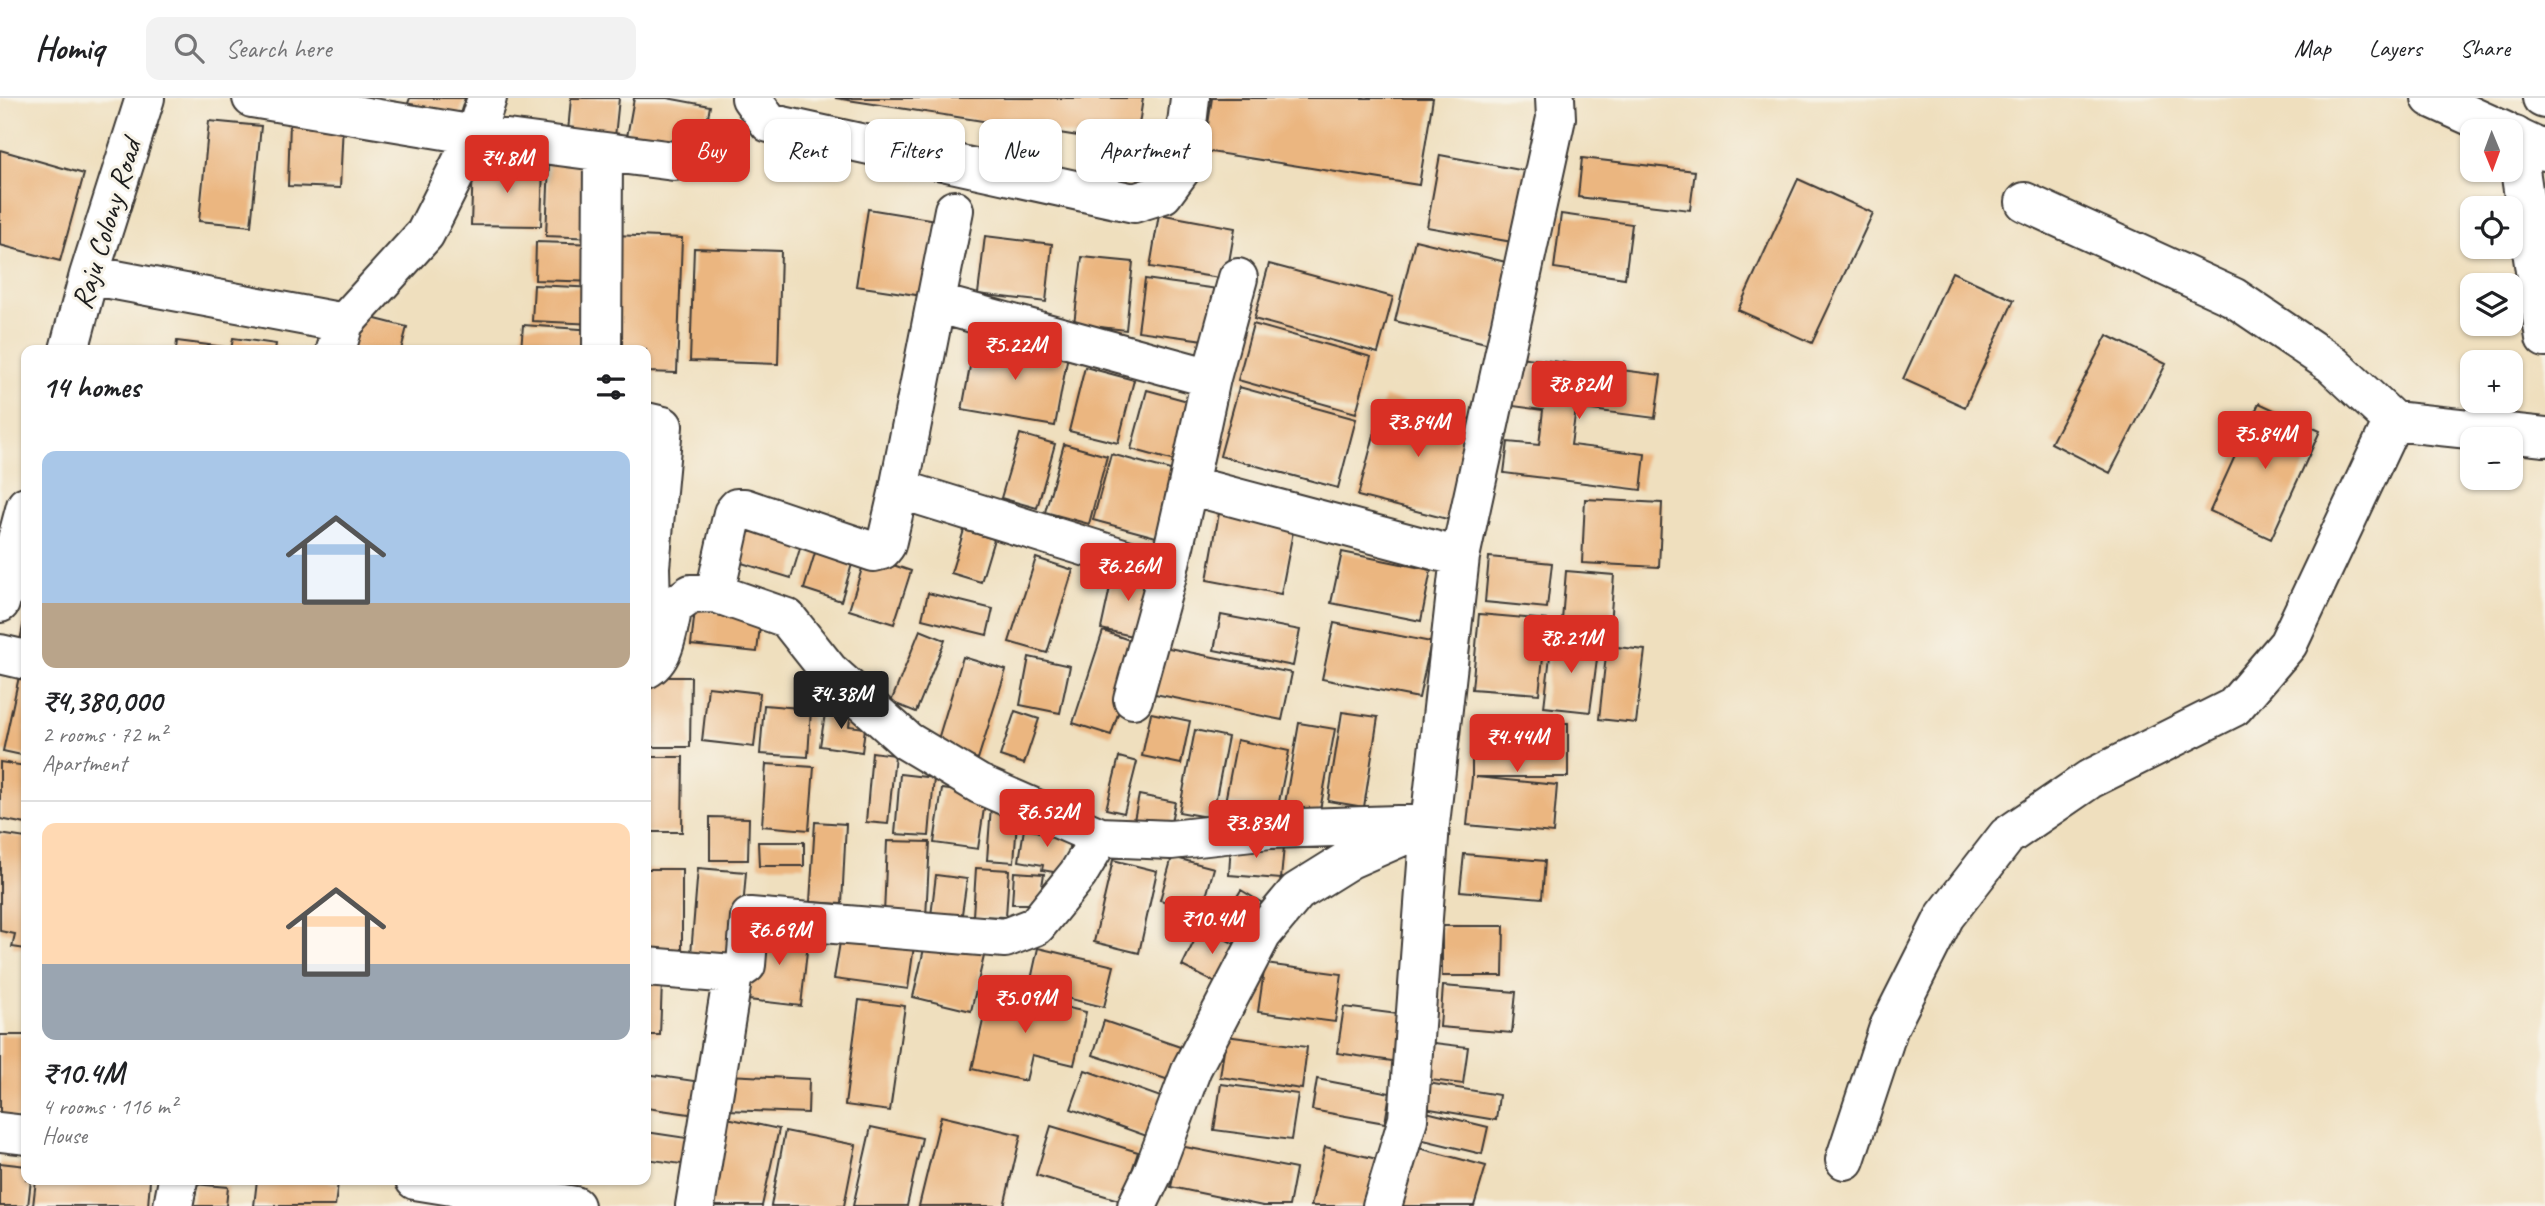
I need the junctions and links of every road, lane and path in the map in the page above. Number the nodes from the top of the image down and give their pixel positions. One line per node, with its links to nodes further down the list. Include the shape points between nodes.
1 (145, 98): 15 (street, Raju Colony Road)
2 (252, 98): 9 (street)
3 (487, 98): 9 (street)
4 (751, 98): 5 (street, via 769,123 1134,203 1163,194 1182,168)
5 (1190, 98)
6 (1555, 98): 30 (street, via 1556,118)
7 (2431, 98): 8 (street)
8 (2477, 119)
9 (475, 135): 10 (street); 18 (street, via 425,234)
10 (603, 152): 11 (street); 21 (street)
11 (672, 161)
12 (2524, 176): 19 (street)
13 (2025, 202): 23 (street, via 2233,297 2332,364)
14 (954, 211): 17 (street)
15 (89, 275): 18 (street); 20 (street, Raju Colony Road)
16 (1238, 278): 22 (street)
17 (936, 303): 22 (street); 27 (street)
18 (340, 336)
19 (2545, 338)
20 (70, 345)
21 (602, 345)
22 (1211, 378): 26 (street)
23 (2393, 421): 25 (street); 44 (street, via 2288,644 2234,707 2090,779 2007,836 1945,916 1889,1027)
24 (651, 423): 29 (street, via 663,426)
25 (2545, 437)
26 (1188, 485): 30 (street); 31 (street)
27 (899, 489): 31 (street); 32 (street, via 886,545 874,552 737,508)
28 (21, 525): 33 (street)
29 (651, 547)
30 (1460, 556): 38 (street)
31 (1168, 572): 37 (street)
32 (715, 593): 36 (street, via 691,594 673,607 661,651); 39 (street, via 787,618 829,671 906,741 979,784)
33 (0, 603)
34 (0, 654): 35 (street)
35 (21, 659)
36 (651, 664)
37 (1133, 699)
38 (1430, 824): 39 (street, via 1270,830 1171,840); 52 (street, via 1350,859 1297,892 1262,934 1192,1069); 53 (street, via 1408,1119)
39 (1100, 837): 41 (street, via 1078,874 1035,926 1005,938 750,917 746,965)
40 (651, 967): 41 (street)
41 (733, 974): 51 (street)
42 (0, 1132): 43 (street)
43 (21, 1134)
44 (1845, 1160)
45 (177, 1185): 48 (street)
46 (411, 1185): 49 (street)
47 (443, 1185): 50 (street)
48 (173, 1206)
49 (407, 1206)
50 (575, 1206)
51 (695, 1206)
52 (1137, 1206)
53 (1382, 1206)

